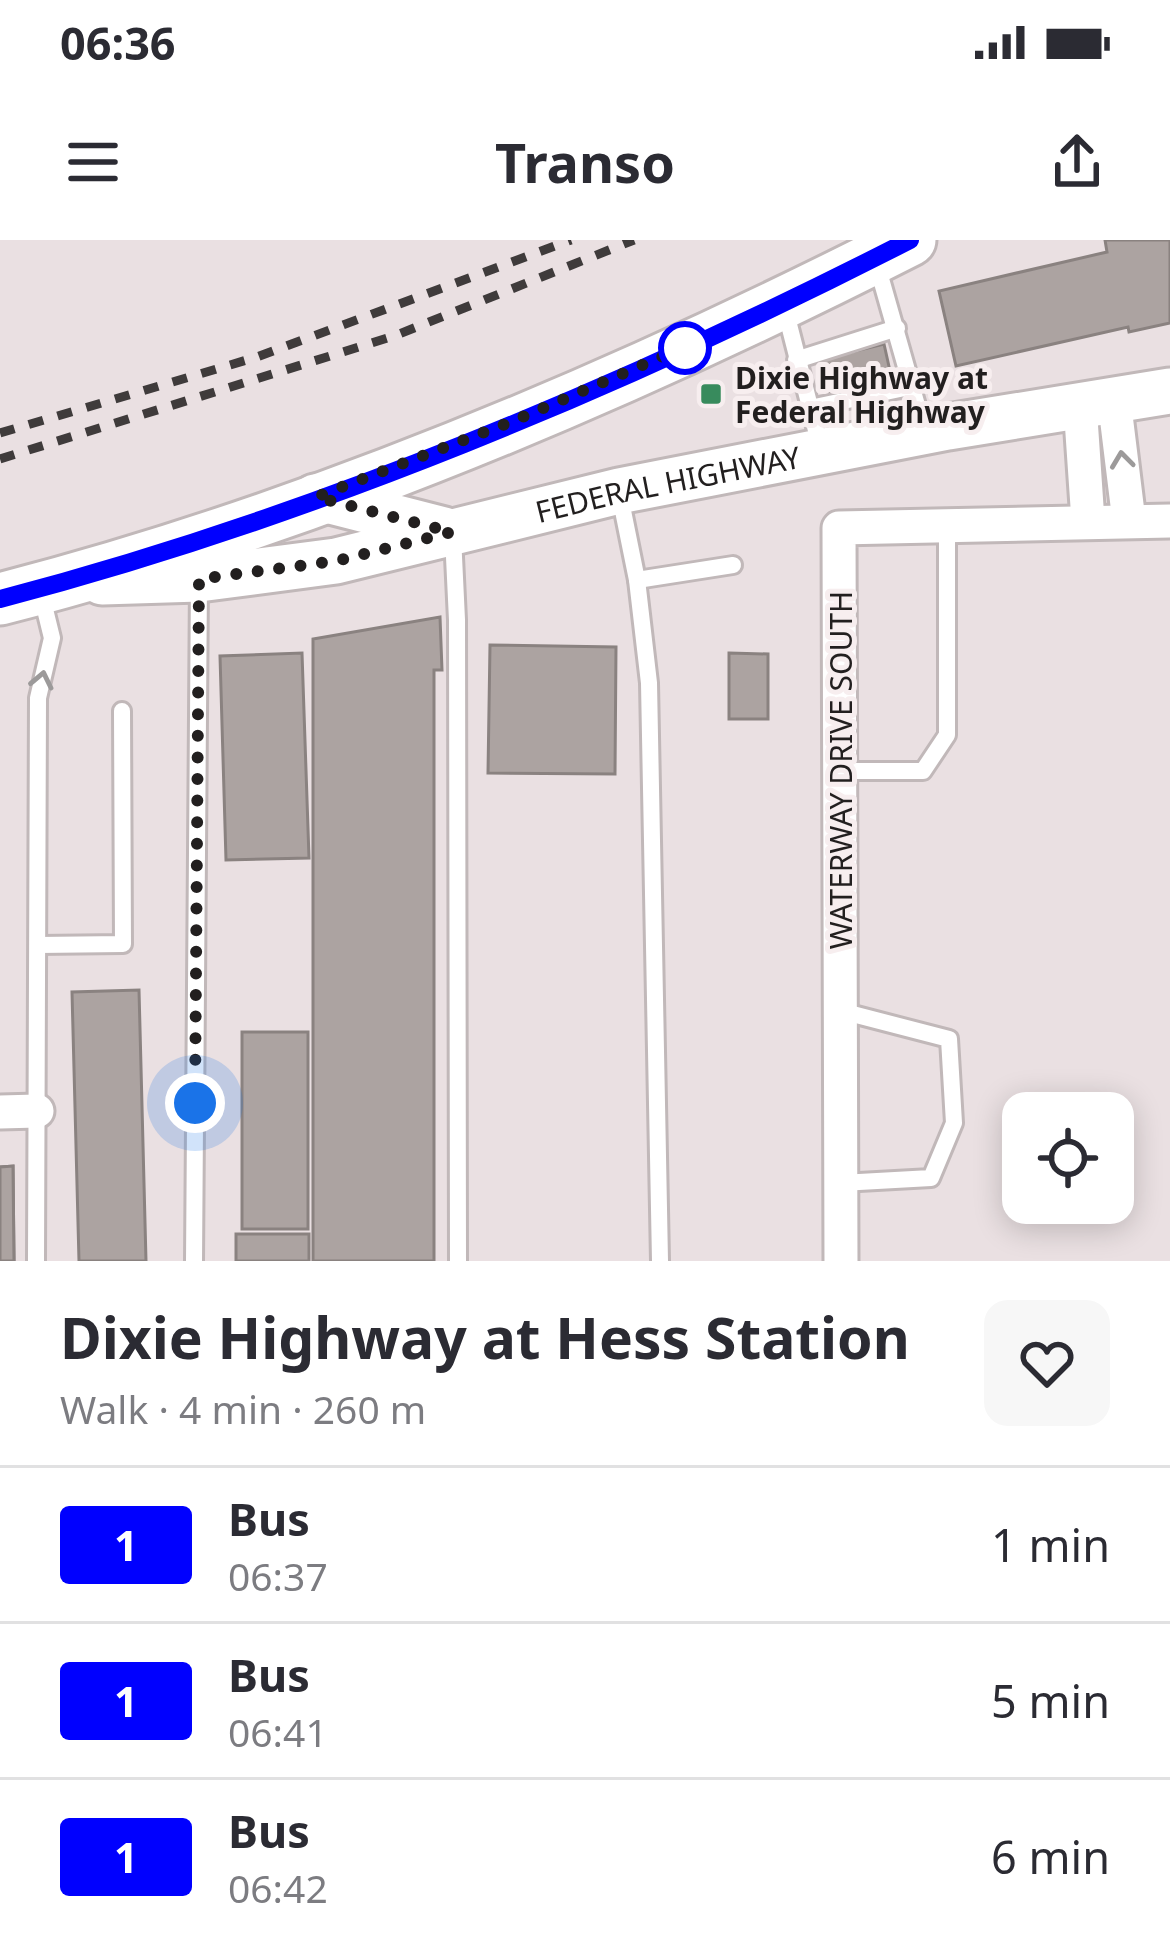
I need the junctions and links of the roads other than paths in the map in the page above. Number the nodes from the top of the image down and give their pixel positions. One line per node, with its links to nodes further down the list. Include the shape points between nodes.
1 (892, 249): 2 (main road); 3 (lane)
2 (784, 302): 4 (lane); 11 (main road)
3 (897, 328): 4 (lane); 5 (lane)
4 (796, 360): 8 (lane)
5 (914, 386): 8 (lane); 9 (lane)
6 (1170, 392): 7 (main road, FEDERAL HIGHWAY)
7 (1097, 402): 9 (main road, FEDERAL HIGHWAY); 13 (street); 14 (street, one-way to 7)
8 (815, 430): 9 (main road, FEDERAL HIGHWAY); 10 (main road, FEDERAL HIGHWAY)
9 (925, 431)
10 (619, 491): 16 (main road, FEDERAL HIGHWAY); 19 (lane)
11 (316, 497): 16 (main road, FEDERAL HIGHWAY); 20 (main road)
12 (1170, 520): 14 (street, WATERWAY DRIVE SOUTH)
13 (1088, 521): 14 (street, WATERWAY DRIVE SOUTH); 15 (street, WATERWAY DRIVE SOUTH)
14 (1129, 521)
15 (947, 523): 22 (lane, via 947,735 923,771); 22 (street, WATERWAY DRIVE SOUTH, via 839,528)
16 (452, 532): 18 (main road, FEDERAL HIGHWAY, via 336,561); 30 (lane)
17 (733, 565): 19 (lane)
18 (199, 579): 20 (main road, FEDERAL HIGHWAY); 29 (lane)
19 (637, 580): 31 (lane, via 649,682)
20 (34, 590): 23 (lane, one-way to 20, via 38,698 52,638)
21 (122, 711): 23 (lane, via 123,944)
22 (840, 771): 24 (street, WATERWAY DRIVE SOUTH)
23 (38, 945): 26 (lane)
24 (841, 1011): 27 (street, WATERWAY DRIVE SOUTH); 27 (lane, via 949,1039 954,1123 931,1178)
25 (0, 1112): 26 (street)
26 (37, 1112): 28 (lane)
27 (841, 1183): 32 (street, WATERWAY DRIVE SOUTH)
28 (36, 1261)
29 (194, 1261)
30 (458, 1261)
31 (660, 1261)
32 (842, 1261)

